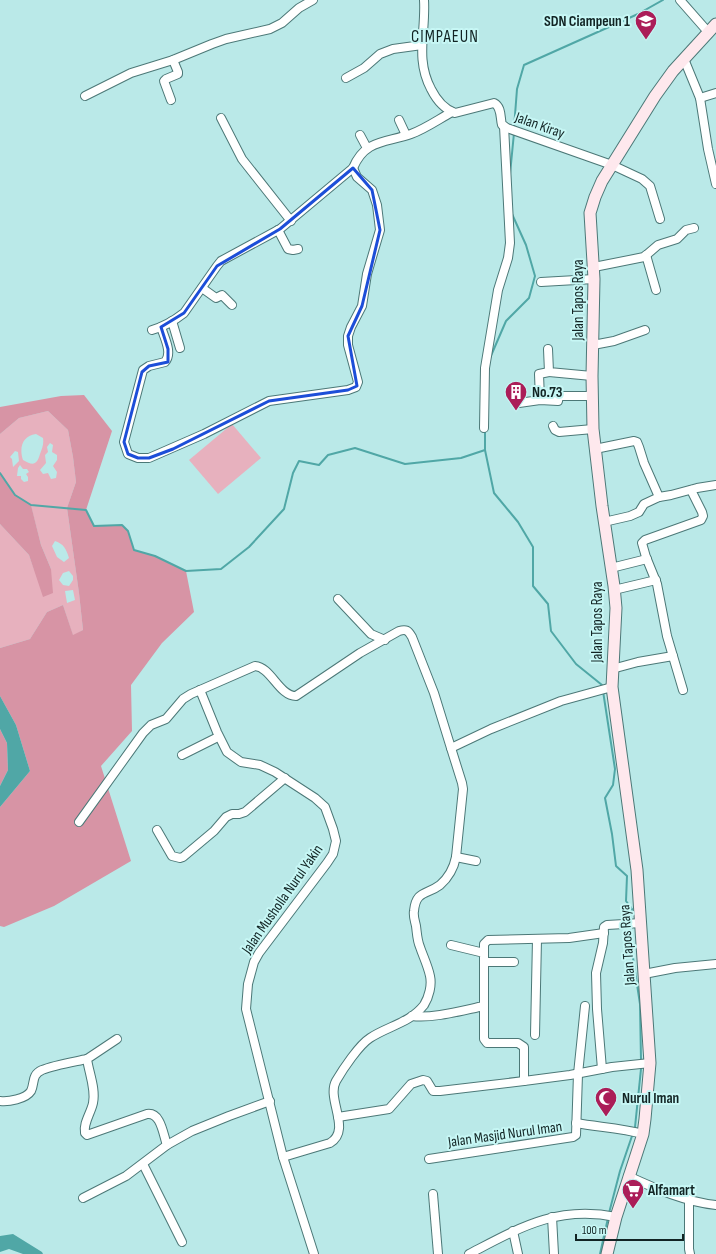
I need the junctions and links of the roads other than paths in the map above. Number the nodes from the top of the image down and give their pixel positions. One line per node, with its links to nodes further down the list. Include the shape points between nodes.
1 (313, 0): 8 (street, via 270,29 226,39)
2 (424, 0): 6 (street)
3 (680, 0): 5 (street)
4 (716, 24): 5 (main road, Jalan Tapos Raya)
5 (709, 33): 7 (main road, Jalan Tapos Raya)
6 (422, 45): 9 (street, via 393,49 380,54 364,68); 14 (street, via 427,82 440,102)
7 (684, 59): 12 (street); 21 (main road, Jalan Tapos Raya, via 656,96)
8 (173, 60): 11 (street, via 131,73); 13 (street, via 178,73 164,81)
9 (346, 78)
10 (716, 93): 12 (street)
11 (85, 96)
12 (700, 98): 23 (street)
13 (171, 100)
14 (452, 112): 17 (street, Jalan Kiray, via 459,113 494,103 500,108 501,123); 19 (street)
15 (221, 118): 25 (street, via 242,159)
16 (399, 120): 19 (street)
17 (505, 127): 21 (street, Jalan Kiray); 49 (street, via 510,243 498,290 485,368)
18 (360, 135): 20 (street)
19 (406, 136): 20 (street, via 376,143)
20 (367, 148): 22 (street)
21 (612, 165): 24 (street, Jalan Kiray, via 648,184); 30 (main road, Jalan Tapos Raya, via 597,192 590,213)
22 (353, 168): 25 (street); 37 (street, via 357,177 372,190 380,230 367,274 362,306 348,336 358,382 356,387 269,401 173,449 148,458 138,458 128,454 124,442 143,370 167,360 168,349)
23 (716, 184)
24 (660, 219)
25 (291, 221): 27 (street)
26 (694, 228): 29 (street, via 686,230 676,239 658,245)
27 (278, 230): 28 (street, via 288,248); 33 (street, via 221,261)
28 (298, 249)
29 (646, 255): 30 (street); 34 (street)
30 (594, 267): 31 (main road, Jalan Tapos Raya)
31 (594, 279): 32 (street); 40 (main road, Jalan Tapos Raya)
32 (541, 282)
33 (202, 288): 35 (street, via 216,298 222,295); 36 (street, via 184,313)
34 (656, 290)
35 (232, 305)
36 (172, 321): 37 (street); 41 (street)
37 (161, 327): 38 (street)
38 (152, 330)
39 (645, 330): 40 (street)
40 (593, 345): 44 (main road, Jalan Tapos Raya)
41 (180, 348)
42 (548, 349): 43 (street)
43 (549, 372): 44 (street); 46 (street, via 539,374)
44 (592, 376): 45 (main road, Jalan Tapos Raya)
45 (592, 396): 46 (street, via 559,396 558,401); 50 (main road, Jalan Tapos Raya)
46 (540, 400): 47 (street)
47 (519, 403)
48 (553, 426): 50 (street, via 559,432)
49 (484, 428)
50 (593, 429): 51 (main road, Jalan Tapos Raya)
51 (595, 449): 54 (street, via 636,442); 55 (main road, Jalan Tapos Raya)
52 (716, 485): 53 (street)
53 (691, 490): 54 (street); 56 (street, via 702,512 701,520 645,540 642,543)
54 (659, 496): 55 (street, via 644,504 639,512)
55 (604, 522): 57 (main road, Jalan Tapos Raya)
56 (647, 559): 57 (street); 58 (street)
57 (611, 568): 59 (main road, Jalan Tapos Raya)
58 (656, 580): 59 (street); 62 (street)
59 (614, 590): 63 (main road, Jalan Tapos Raya, via 616,608)
60 (338, 598): 61 (street, via 371,634)
61 (385, 640): 65 (street, via 360,653 296,696 287,693 263,668 257,666); 68 (street, via 404,630 410,633 434,693)
62 (673, 656): 63 (street); 66 (street)
63 (612, 669): 64 (main road, Jalan Tapos Raya)
64 (608, 688): 68 (street, via 561,701); 75 (main road, Jalan Tapos Raya, via 637,870)
65 (200, 690): 67 (street, Jalan Musholla Nurul Yakin); 71 (street, via 183,699 166,719 150,725 142,733)
66 (683, 690)
67 (218, 736): 69 (street); 70 (street, Jalan Musholla Nurul Yakin, via 227,752 238,761 260,764)
68 (451, 748): 73 (street, via 463,789)
69 (182, 754)
70 (284, 778): 72 (street, via 245,812 226,817 214,831 183,857 172,856); 95 (street, Jalan Musholla Nurul Yakin, via 315,798 324,807 336,841 333,854 259,953 250,972 246,1009)
71 (79, 822)
72 (157, 830)
73 (456, 857): 74 (street); 86 (street, via 454,866 440,885 422,893 415,903 419,945 431,977 427,999 421,1009)
74 (476, 861)
75 (634, 923): 76 (street, via 605,926); 83 (main road, Jalan Tapos Raya)
76 (604, 933): 77 (street); 91 (street, via 596,973)
77 (537, 939): 79 (street, via 488,940 484,944); 87 (street)
78 (451, 945): 79 (street)
79 (484, 953): 80 (street)
80 (484, 962): 81 (street); 84 (street)
81 (514, 962)
82 (716, 964): 83 (street)
83 (644, 974): 90 (main road, Jalan Tapos Raya)
84 (484, 1006): 86 (street, via 436,1015); 93 (street, via 484,1040 518,1043 524,1047)
85 (585, 1006): 92 (street)
86 (412, 1016): 96 (street, via 373,1036 361,1046 335,1083)
87 (535, 1035)
88 (117, 1039): 89 (street)
89 (87, 1059): 94 (street, via 42,1070 34,1077 32,1089 28,1094 12,1101); 99 (street, via 94,1098 85,1133 87,1135 153,1114 158,1118)
90 (650, 1063): 91 (street); 98 (main road, Jalan Tapos Raya)
91 (602, 1069): 92 (street)
92 (578, 1074): 93 (street); 97 (street)
93 (524, 1081): 96 (street, via 433,1091 427,1081 423,1080 411,1084 389,1109)
94 (0, 1101)
95 (270, 1101): 99 (street, via 192,1131); 100 (street, Jalan Musholla Nurul Yakin)
96 (338, 1117): 100 (street, via 339,1130 333,1141)
97 (576, 1123): 98 (street, Jalan Masjid Nurul Iman); 101 (street, Jalan Masjid Nurul Iman, via 577,1132 573,1138)
98 (643, 1134): 103 (main road, Jalan Tapos Raya)
99 (167, 1145): 102 (street)
100 (283, 1157): 112 (street, Jalan Musholla Nurul Yakin)
101 (429, 1159)
102 (143, 1164): 105 (street, via 126,1176); 111 (street)
103 (628, 1176): 106 (street, via 654,1188); 108 (main road, Jalan Tapos Raya)
104 (433, 1194): 113 (street)
105 (83, 1198)
106 (690, 1199): 107 (street); 118 (street)
107 (716, 1205)
108 (612, 1216): 109 (street, via 566,1214); 117 (main road, Jalan Tapos Raya)
109 (552, 1217): 110 (street); 116 (street)
110 (513, 1232): 114 (street); 115 (street)
111 (182, 1242)
112 (314, 1254)
113 (438, 1254)
114 (469, 1254)
115 (518, 1254)
116 (554, 1254)
117 (607, 1254)
118 (690, 1254)

